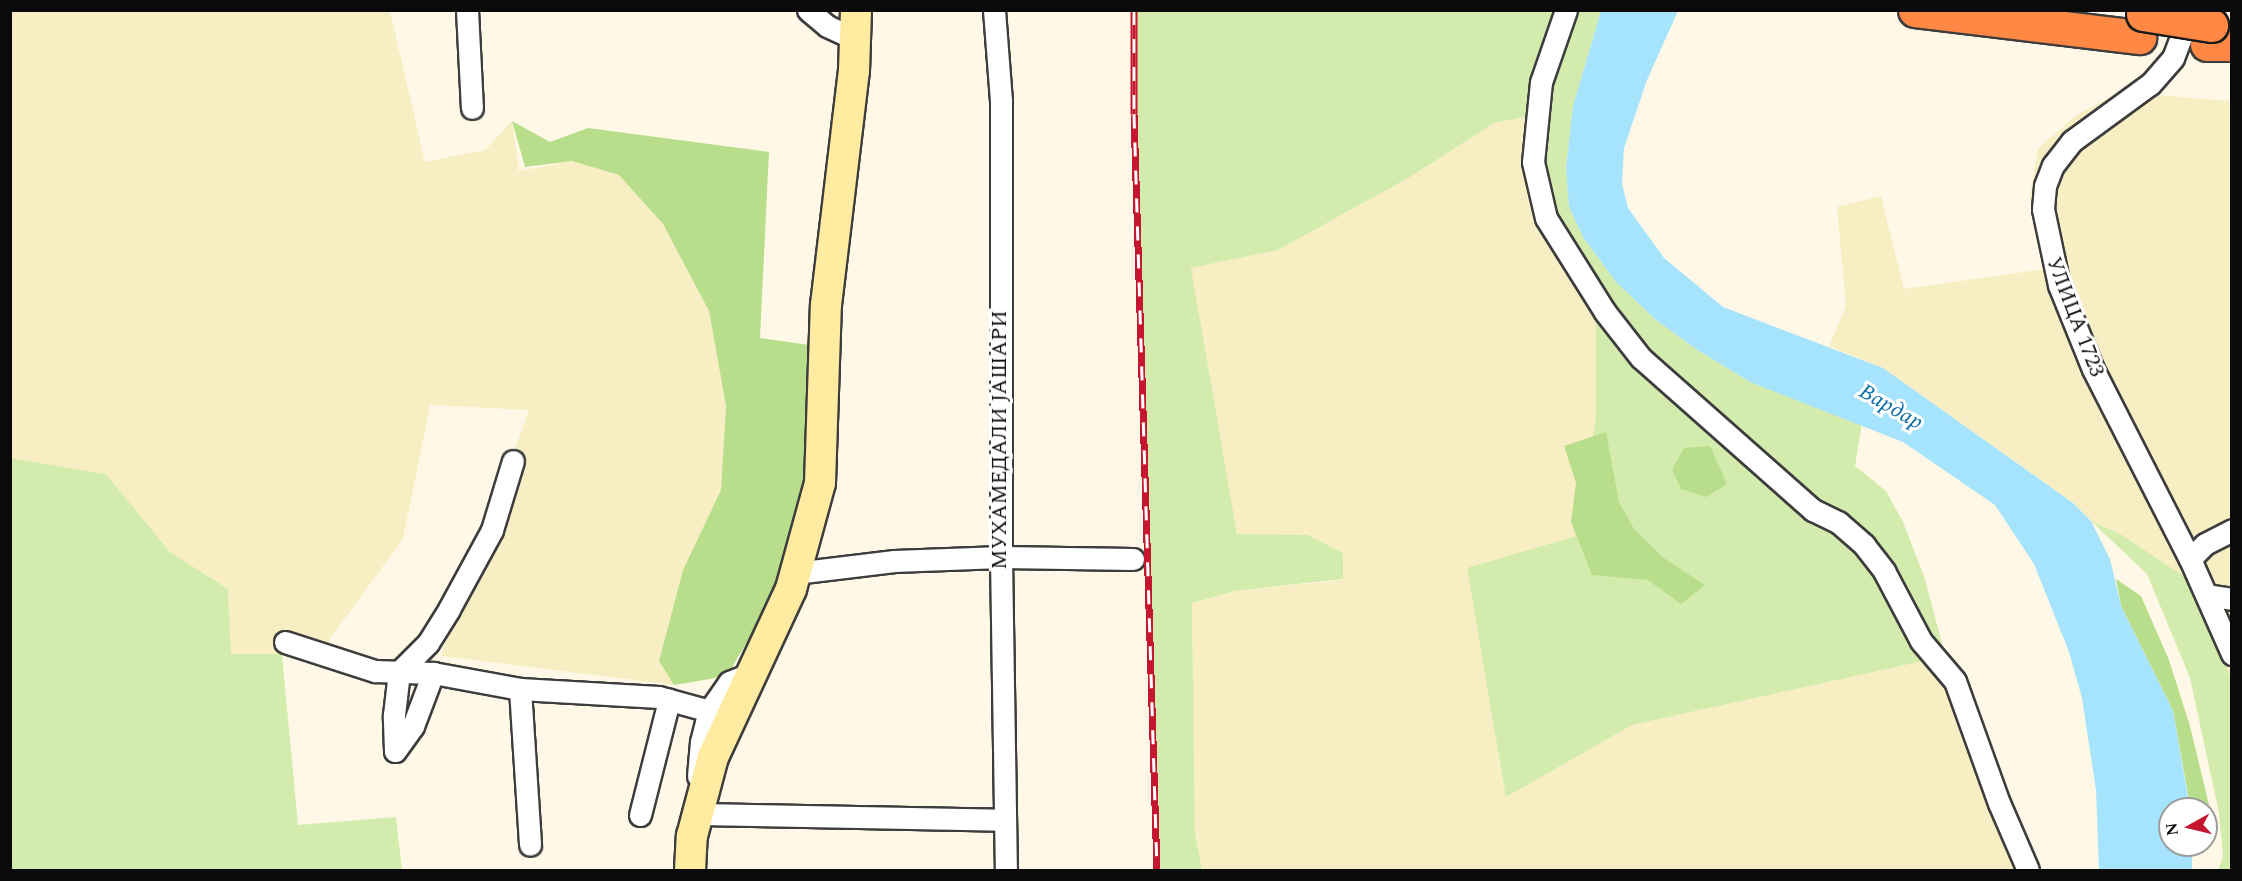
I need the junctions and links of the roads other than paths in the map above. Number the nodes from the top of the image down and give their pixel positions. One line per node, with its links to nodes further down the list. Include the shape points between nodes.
1 (467, 10): 9 (street)
2 (808, 10): 7 (street)
3 (994, 10): 12 (street, МУХАМЕДАЛИ ЈАШАРИ, via 1001,100)
4 (1566, 10): 32 (street, via 1541,82 1533,162 1546,218 1605,312 1641,358 1813,510 1838,522 1864,545 1884,571 1922,641 1955,681)
5 (1915, 10): 6 (highway)
6 (2136, 21): 8 (highway, bridge)
7 (855, 25): 15 (main road, via 826,305 820,483)
8 (2215, 30): 14 (street, УЛИЦА 1723, via 2173,58 2150,84 2072,141 2053,165 2045,186 2043,209 2059,285 2093,369)
9 (472, 108)
10 (513, 461): 20 (street, via 492,530 428,643)
11 (2232, 530): 14 (street, via 2205,544)
12 (1000, 557): 13 (street); 15 (street, via 894,561); 28 (street, МУХАМЕДАЛИ ЈАШАРИ)
13 (1133, 559)
14 (2190, 559): 16 (street, УЛИЦА 1723)
15 (795, 573): 21 (main road)
16 (2207, 595): 17 (street); 19 (street, УЛИЦА 1723)
17 (2232, 599)
18 (285, 642): 20 (street, via 375,670)
19 (2232, 654)
20 (399, 672): 22 (street); 22 (street, via 395,751 413,726)
21 (752, 673): 25 (street, via 729,682); 26 (main road, via 713,757)
22 (433, 674): 23 (street)
23 (520, 689): 24 (street); 29 (street)
24 (669, 700): 25 (street); 27 (street)
25 (709, 711): 26 (street, via 698,771)
26 (698, 807): 28 (street); 30 (main road)
27 (640, 815)
28 (1005, 820): 31 (street, МУХАМЕДАЛИ ЈАШАРИ)
29 (530, 845)
30 (690, 870)
31 (1006, 870)
32 (2028, 870)

